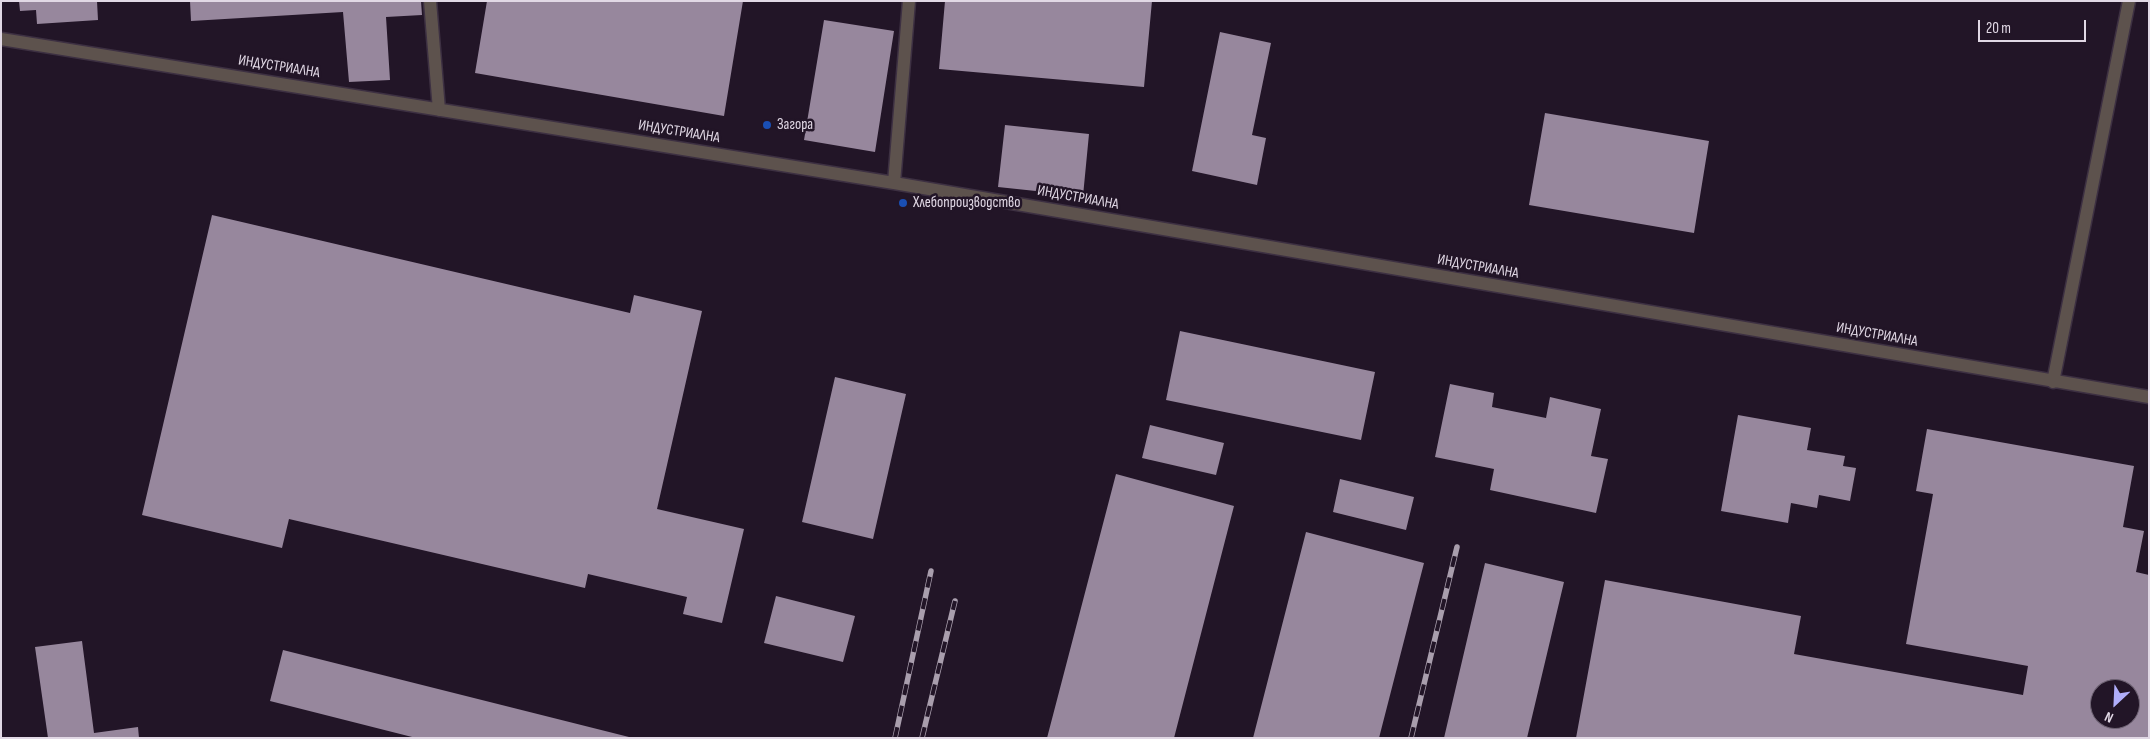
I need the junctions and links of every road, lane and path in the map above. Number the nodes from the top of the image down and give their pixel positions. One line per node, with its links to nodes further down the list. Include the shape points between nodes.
1 (430, 1): 5 (street)
2 (909, 1): 6 (street)
3 (2129, 1): 7 (street)
4 (1, 39): 5 (street, ИНДУСТРИАЛНА)
5 (439, 110): 6 (street, ИНДУСТРИАЛНА)
6 (894, 183): 7 (street, ИНДУСТРИАЛНА)
7 (2053, 382): 8 (street, ИНДУСТРИАЛНА)
8 (2149, 397)

